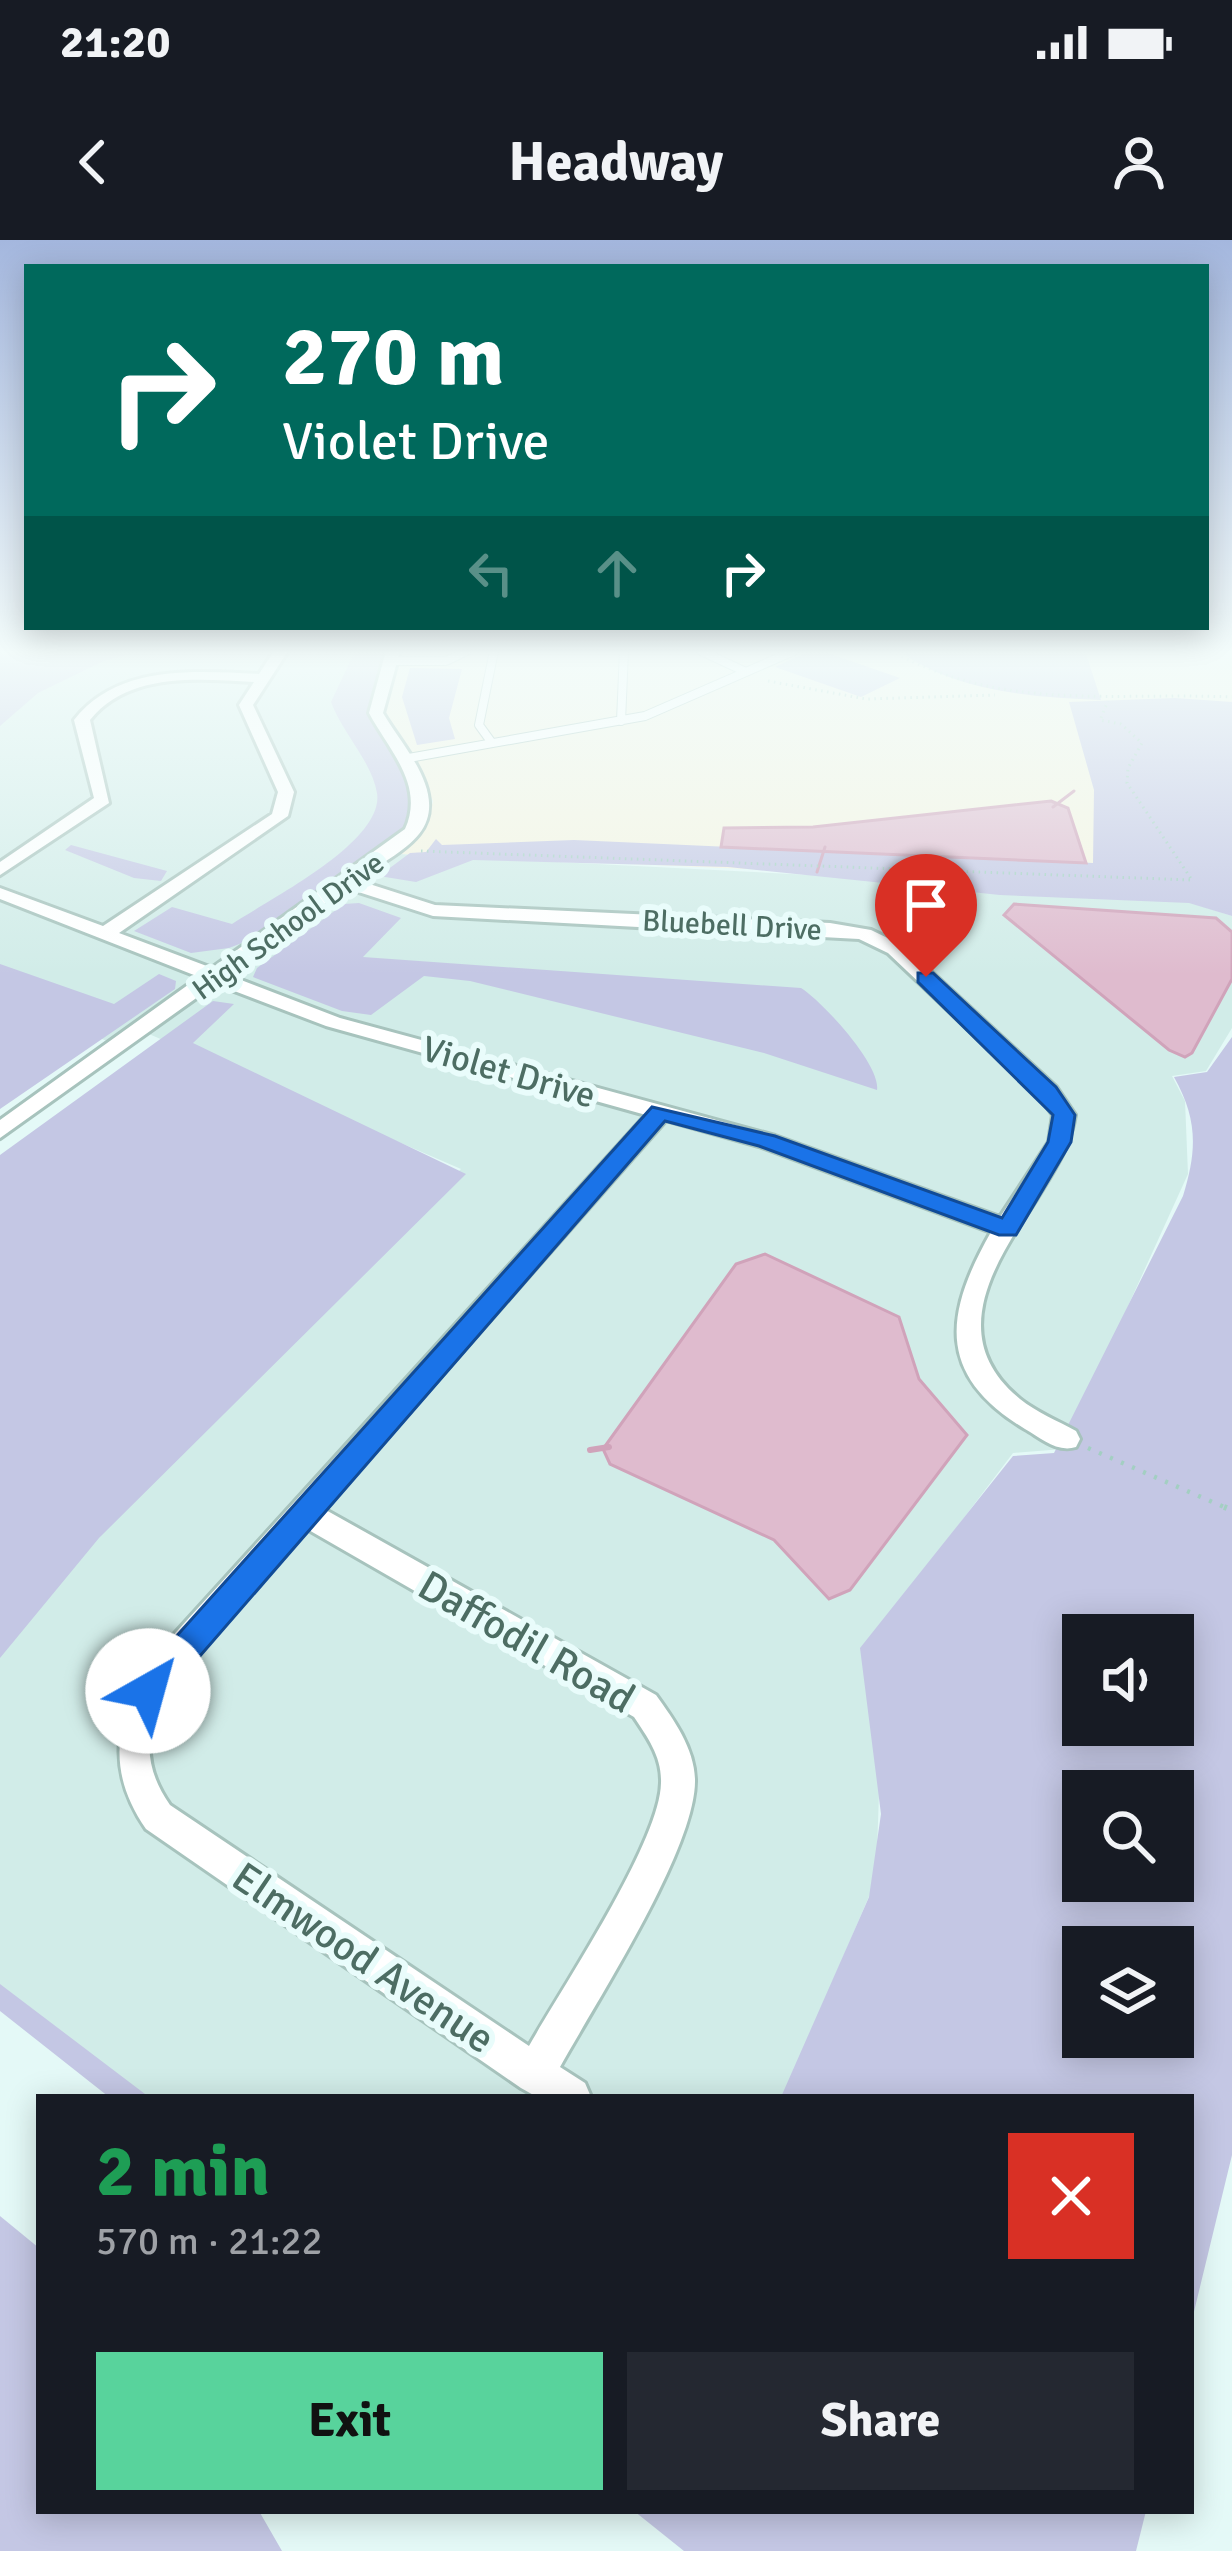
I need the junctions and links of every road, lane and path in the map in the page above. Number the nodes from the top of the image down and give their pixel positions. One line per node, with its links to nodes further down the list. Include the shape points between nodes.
1 (94, 759): 6 (street, via 100,804)
2 (271, 759): 9 (street, via 286,792 280,816)
3 (403, 759): 7 (street, High School Drive, via 422,792 419,820 401,845)
4 (1133, 759): 5 (path, via 1127,783 1192,880)
5 (410, 850)
6 (0, 870)
7 (348, 884): 10 (street, High School Drive); 13 (street, Bluebell Drive, via 433,910 830,929 882,940 1064,1115 1060,1142)
8 (0, 893): 9 (street, Violet Drive)
9 (103, 934): 10 (street, Violet Drive)
10 (216, 978): 11 (street, Violet Drive, via 333,1022); 12 (street, High School Drive)
11 (660, 1112): 13 (street, Violet Drive, via 767,1141); 16 (street)
12 (0, 1131)
13 (1008, 1229): 14 (street, Bluebell Drive, via 963,1315 968,1361 995,1398)
14 (1066, 1439): 15 (path)
15 (1232, 1510)
16 (303, 1512): 17 (street, Daffodil Road, via 645,1706 678,1758 679,1799 667,1836); 17 (street, Elmwood Avenue, via 148,1691 131,1758 135,1782 158,1817)
17 (536, 2074): 18 (street, Elmwood Avenue)
18 (566, 2094)

